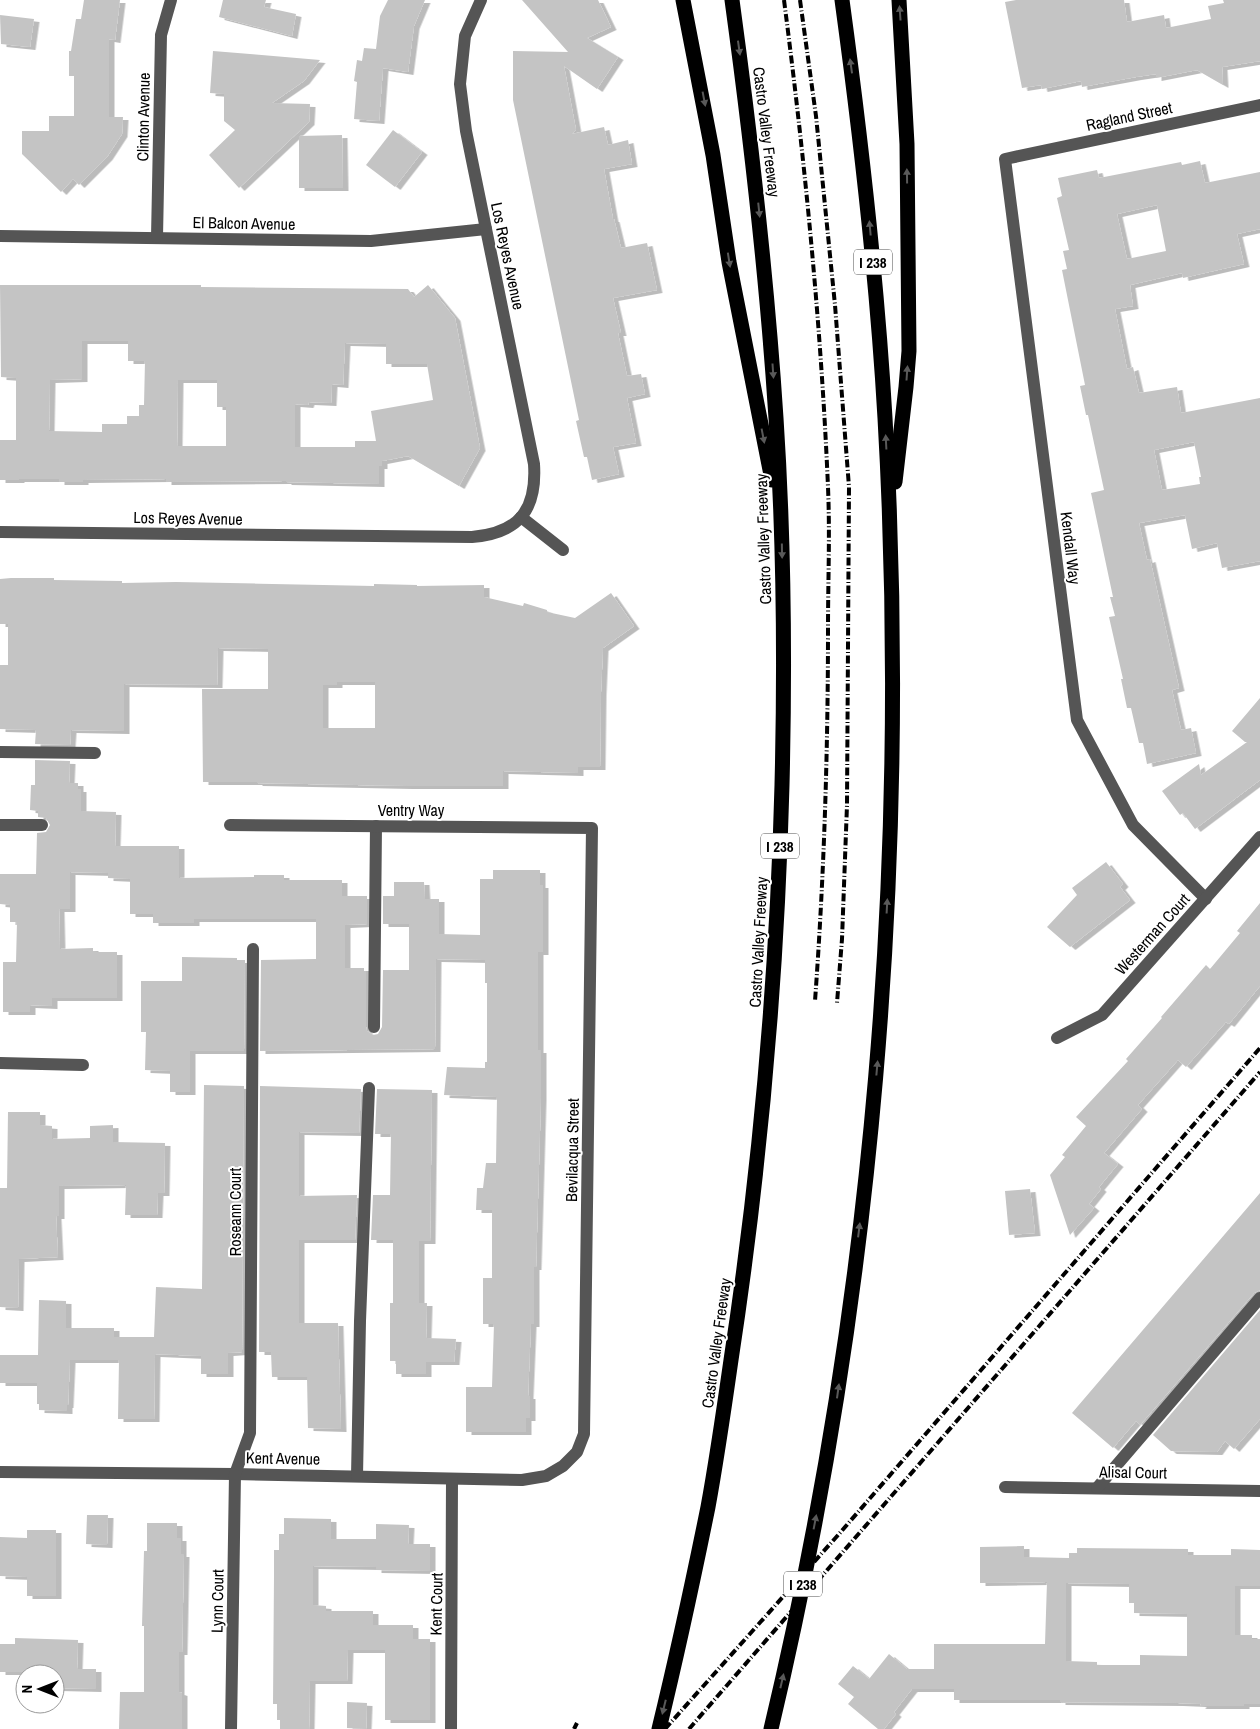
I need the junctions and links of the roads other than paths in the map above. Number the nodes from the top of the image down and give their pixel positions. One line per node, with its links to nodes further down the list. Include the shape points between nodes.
1 (171, 0): 11 (street, Clinton Avenue, via 161,35)
2 (481, 0): 9 (street, Los Reyes Avenue, via 465,36 460,84)
3 (683, 0): 14 (highway, one-way to 14)
4 (732, 0): 14 (highway, Castro Valley Freeway / I 238, one-way to 14, via 759,205 769,315)
5 (842, 0): 13 (highway, I 238, one-way to 5, via 867,198)
6 (899, 0): 13 (highway, one-way to 6, via 909,351 907,144)
7 (1260, 105): 8 (street, Ragland Street)
8 (1005, 159): 25 (street, Kendall Way, via 1077,720 1133,825)
9 (486, 229): 11 (street, El Balcon Avenue, via 371,241); 12 (street, Los Reyes Avenue, via 534,464 534,494)
10 (0, 236): 11 (street, El Balcon Avenue)
11 (157, 237)
12 (521, 517): 15 (street, Los Reyes Avenue, via 498,532 472,537); 16 (street)
13 (890, 526): 44 (highway, I 238, one-way to 13, via 799,1606 830,1439 866,1180 890,853)
14 (781, 531): 43 (highway, Castro Valley Freeway / I 238, one-way to 43, via 784,640 780,856 766,1076 743,1280 709,1502)
15 (0, 532)
16 (562, 550)
17 (0, 752): 18 (street)
18 (95, 753)
19 (0, 825): 20 (street)
20 (42, 825)
21 (230, 825): 22 (street, Ventry Way)
22 (376, 826): 23 (street, Ventry Way); 27 (street)
23 (592, 828): 33 (street, Bevilacqua Street, via 584,1434 577,1452)
24 (1260, 837): 25 (street, Westerman Court)
25 (1206, 899): 28 (street, Westerman Court, via 1102,1015)
26 (252, 949): 35 (street, Roseann Court, via 250,1433)
27 (374, 1026)
28 (1057, 1038)
29 (0, 1063): 30 (street)
30 (83, 1065)
31 (369, 1088): 36 (street)
32 (1260, 1298): 39 (street)
33 (562, 1466): 37 (street, Kent Avenue, via 546,1476 522,1480)
34 (0, 1472): 35 (street, Kent Avenue)
35 (235, 1474): 36 (street, Kent Avenue); 41 (street, Lynn Court)
36 (357, 1476): 37 (street, Kent Avenue)
37 (452, 1479): 42 (street, Kent Court)
38 (1005, 1487): 39 (street, Alisal Court)
39 (1097, 1488): 40 (street, Alisal Court)
40 (1260, 1491)
41 (231, 1729)
42 (451, 1729)
43 (659, 1729)
44 (771, 1729)

